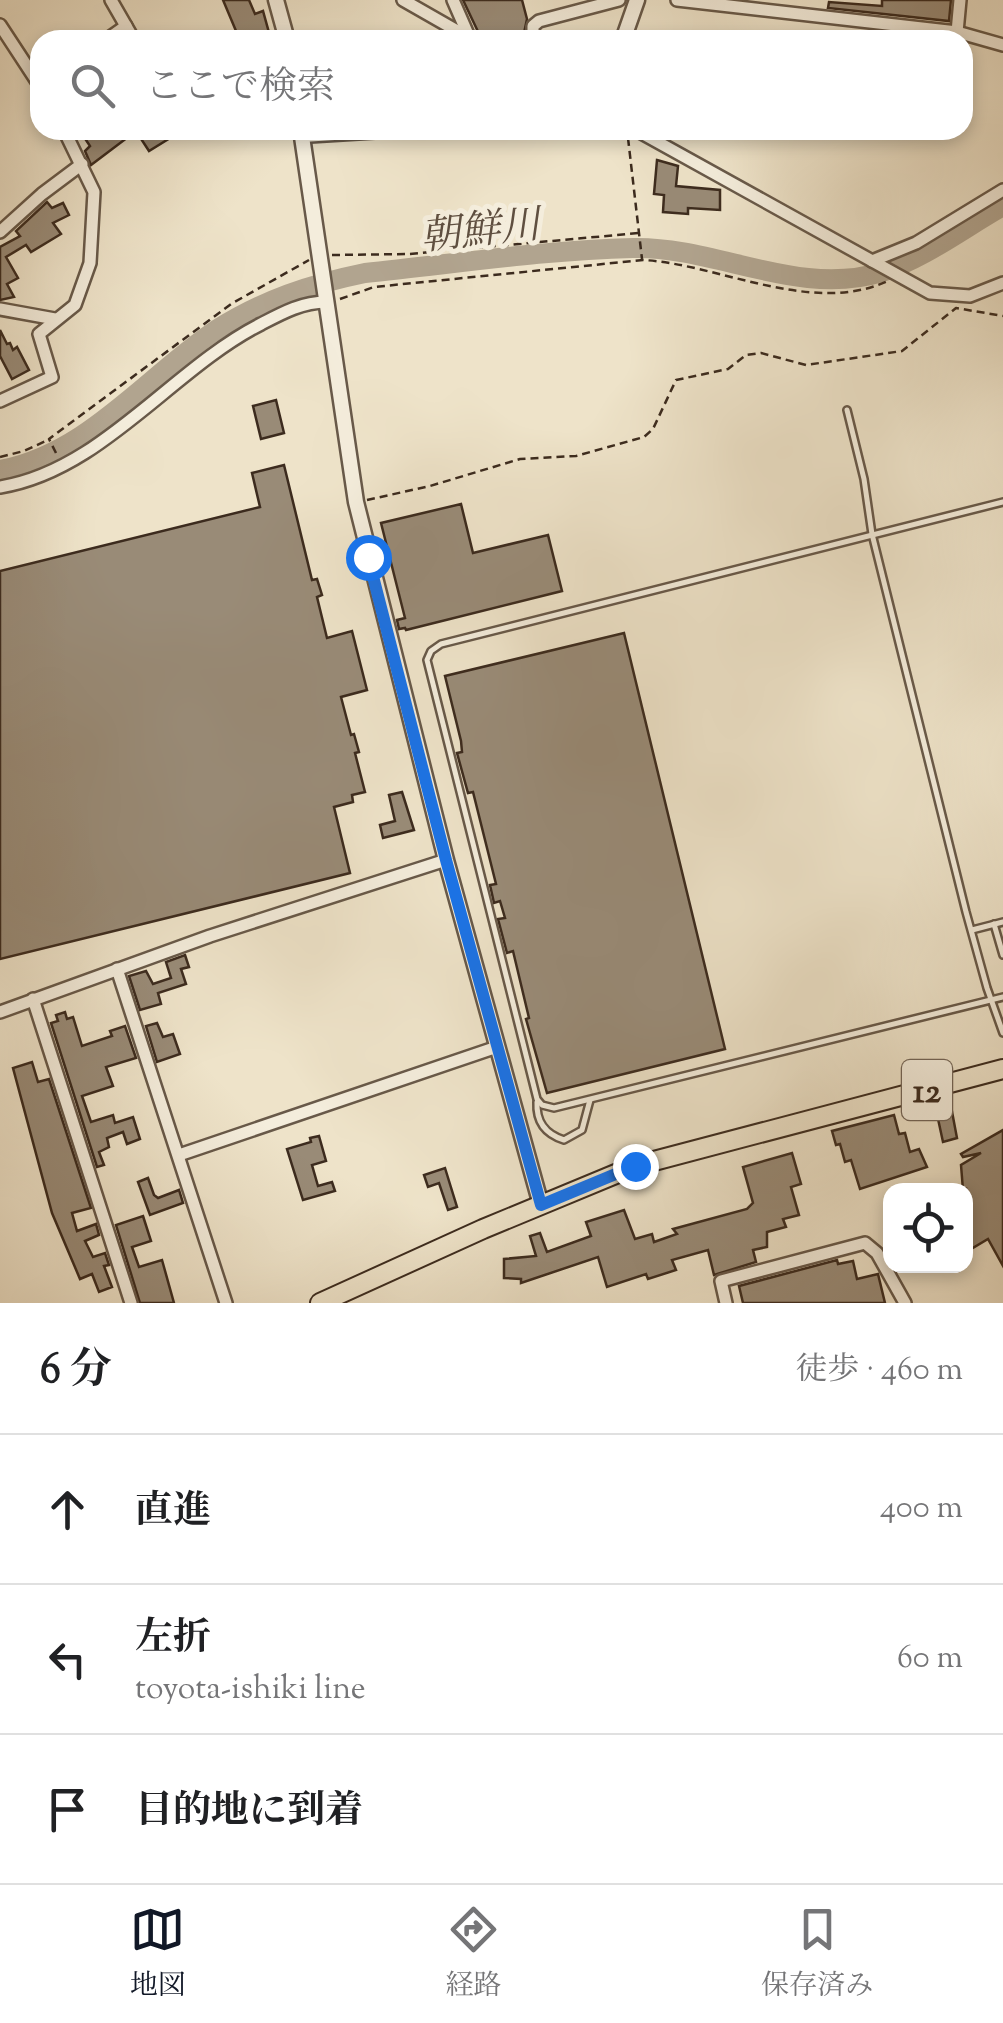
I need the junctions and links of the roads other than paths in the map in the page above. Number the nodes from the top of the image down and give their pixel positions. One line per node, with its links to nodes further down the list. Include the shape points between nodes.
1 (111, 0): 10 (street)
2 (276, 0): 13 (street)
3 (403, 0): 14 (street)
4 (452, 0): 15 (street)
5 (618, 0): 16 (street, via 539,20)
6 (638, 0): 17 (street)
7 (677, 0): 18 (street)
8 (960, 0): 19 (street)
9 (0, 25): 22 (street)
10 (126, 26): 11 (street); 12 (street)
11 (120, 30)
12 (128, 30)
13 (284, 30)
14 (455, 30)
15 (467, 30)
16 (533, 30)
17 (628, 30)
18 (940, 30)
19 (957, 30)
20 (973, 37): 21 (street)
21 (1003, 45)
22 (30, 70)
23 (69, 140): 26 (street)
24 (303, 140): 31 (street)
25 (654, 140): 29 (street)
26 (82, 164): 28 (street); 33 (street, via 94,192 90,263 78,302)
27 (1003, 190): 29 (street)
28 (0, 232)
29 (873, 262): 30 (street, via 951,296 980,294)
30 (1003, 283)
31 (325, 297): 36 (street, via 250,329 75,459); 39 (street, via 356,502)
32 (0, 309): 33 (street)
33 (55, 319): 34 (street, via 39,334 52,377)
34 (0, 402)
35 (847, 410): 38 (lane)
36 (0, 487)
37 (1003, 502): 38 (lane)
38 (872, 534): 42 (lane); 52 (lane, via 430,651)
39 (446, 860): 44 (street); 50 (street)
40 (1003, 922): 41 (lane)
41 (994, 924): 42 (lane); 43 (lane)
42 (971, 930): 47 (lane)
43 (1003, 955)
44 (117, 969): 46 (street); 54 (street)
45 (1003, 997): 47 (lane)
46 (33, 1000): 48 (street); 57 (street)
47 (992, 1000): 49 (lane); 53 (lane)
48 (0, 1012)
49 (1003, 1033)
50 (498, 1048): 54 (street); 55 (street)
51 (1000, 1076): 55 (main road, 12, via 646,1163)
52 (537, 1099): 53 (lane, via 554,1108); 53 (lane, via 541,1126 564,1140 582,1130)
53 (590, 1100)
54 (178, 1155): 58 (street)
55 (541, 1205): 56 (main road, 12)
56 (330, 1301)
57 (130, 1303)
58 (226, 1303)
59 (726, 1303): 60 (street, via 721,1281 865,1244)
60 (905, 1303)

